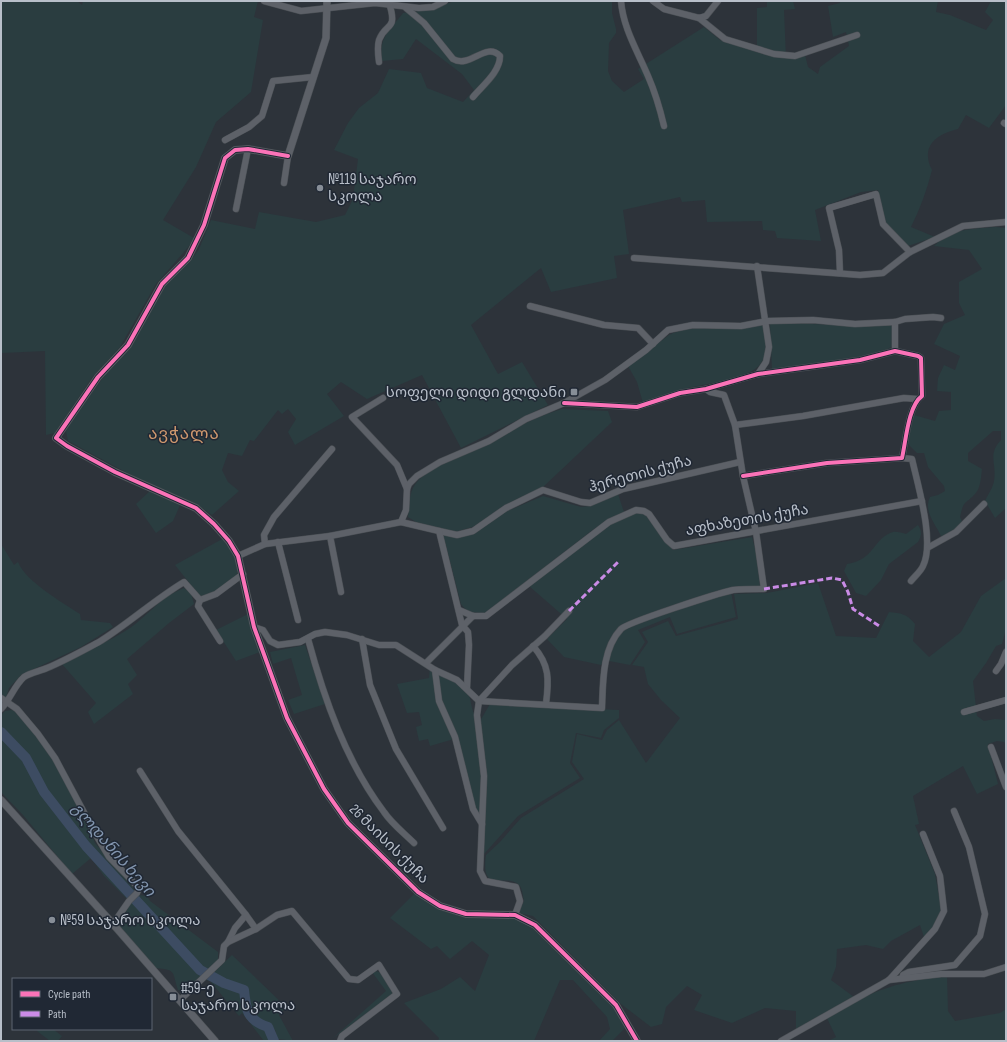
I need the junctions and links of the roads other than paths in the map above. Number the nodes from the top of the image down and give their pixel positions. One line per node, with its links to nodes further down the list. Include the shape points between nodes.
1 (264, 1): 9 (street, via 301,11)
2 (327, 1): 9 (street)
3 (445, 1): 8 (street, via 433,7)
4 (621, 1): 15 (street, via 627,27 658,102)
5 (653, 1): 10 (street, via 664,9)
6 (718, 1): 10 (street, via 706,16)
7 (390, 6): 8 (street); 9 (street, via 375,3); 12 (street, via 393,18 380,39)
8 (404, 7): 14 (street, via 424,22 458,62 468,61 490,50 500,56 496,70)
9 (327, 9): 13 (street, via 326,38)
10 (699, 18): 11 (street, via 725,39 774,54 795,56)
11 (857, 35)
12 (379, 62)
13 (313, 77): 16 (street, via 273,81 262,116 249,127); 18 (street)
14 (473, 97)
15 (664, 126)
16 (225, 140)
17 (248, 149): 18 (street); 20 (street); 52 (street, 26 მაისის ქუჩა, via 235,150 225,158 204,226 188,258 162,284 128,345 98,377 56,438 115,472 196,508 224,534)
18 (288, 156): 19 (street)
19 (284, 183)
20 (236, 209)
21 (1006, 222): 22 (street, via 963,226)
22 (910, 252): 25 (street, via 882,272); 25 (street, via 883,224 876,194 860,198 829,208 839,250)
23 (634, 258): 24 (street)
24 (757, 266): 25 (street); 28 (street)
25 (840, 273)
26 (530, 306): 30 (street, via 604,325 638,328)
27 (941, 318): 29 (street, via 905,319)
28 (767, 321): 29 (street, via 812,320 855,324); 30 (street, via 741,326 693,325 668,330); 32 (street, via 769,347 766,362)
29 (895, 322): 31 (street)
30 (653, 344): 36 (street, via 605,380)
31 (895, 351): 32 (street, via 860,360); 35 (street, via 921,358 922,396)
32 (758, 374): 33 (street)
33 (706, 389): 36 (street, via 680,393 637,407); 37 (street, via 724,395)
34 (384, 398): 42 (street, via 352,417 397,465)
35 (917, 399): 37 (street, via 904,398); 39 (street)
36 (564, 403): 42 (street, via 542,411 489,441 440,462 413,479)
37 (735, 425): 40 (street)
38 (332, 449): 50 (street, via 274,517 264,535)
39 (902, 458): 41 (street, via 827,463); 43 (street, via 912,459)
40 (740, 462): 41 (street); 46 (street, ჰერეთის ქუჩა, via 623,489 590,503 543,490 506,508 473,531 457,535)
41 (743, 476): 47 (street)
42 (407, 489): 45 (street, via 406,510)
43 (922, 500): 47 (street, აფხაზეთის ქუჩა); 51 (street)
44 (984, 504): 51 (street, via 956,532)
45 (401, 522): 46 (street, ჰერეთის ქუჩა); 48 (street)
46 (439, 531): 57 (street)
47 (756, 532): 59 (street, აფხაზეთის ქუჩა, via 674,546 649,514 636,510 609,522 486,616); 76 (street, via 764,589 734,590 688,603 622,628 612,646 603,672 602,708)
48 (330, 536): 49 (street); 55 (street)
49 (278, 542): 50 (street); 60 (street)
50 (265, 544): 52 (street)
51 (928, 547): 54 (street, via 923,567)
52 (238, 556): 53 (street, 26 მაისის ქუჩა)
53 (243, 574): 56 (street, via 216,594); 62 (street, 26 მაისის ქუჩა)
54 (911, 581)
55 (341, 592)
56 (200, 600): 65 (street, via 198,606); 75 (street, via 184,582 98,642 48,668 25,676 14,689)
57 (459, 610): 59 (street); 61 (street)
58 (569, 611): 66 (street)
59 (473, 616): 61 (street)
60 (298, 620)
61 (462, 625): 68 (street); 71 (street, via 468,632)
62 (254, 627): 63 (street, via 263,630 270,641 278,645); 89 (street, 26 მაისის ქუჩა, via 297,739 324,789 348,822 418,892 440,906 466,914)
63 (308, 639): 64 (street, via 325,632); 87 (street, via 323,690 363,779 384,813)
64 (362, 639): 68 (street, via 379,645 396,645); 85 (street, via 370,685 396,749)
65 (220, 641)
66 (533, 646): 74 (street); 76 (street, via 546,667 549,684)
67 (1006, 652): 70 (street)
68 (426, 663): 69 (street)
69 (435, 670): 71 (street, via 457,680); 84 (street, via 439,701 455,737 473,809)
70 (996, 671)
71 (467, 688): 74 (street)
72 (1, 698): 75 (street)
73 (1006, 700): 78 (street)
74 (479, 702): 76 (street); 84 (street, via 477,715 484,776)
75 (8, 703): 77 (street); 90 (street, via 17,709 55,758 109,857 139,888)
76 (546, 704)
77 (1, 709)
78 (964, 712)
79 (991, 747): 81 (street)
80 (140, 771): 88 (street, via 178,831)
81 (1006, 787)
82 (1, 800): 90 (street)
83 (954, 811): 94 (street, via 969,847 985,914 980,936 955,965 909,972)
84 (483, 825): 89 (street, via 480,871 485,881 516,887 520,901)
85 (443, 828)
86 (923, 834): 95 (street, via 940,876 944,911 935,929)
87 (414, 843)
88 (246, 915): 91 (street); 92 (street)
89 (515, 915): 99 (street, 26 მაისის ქუჩა, via 528,920 543,932 616,1005)
90 (113, 924): 96 (street)
91 (256, 929): 92 (street); 98 (street, via 277,916 292,911 349,979 358,980 379,965 397,994 342,1036)
92 (228, 942): 96 (street, via 224,946 220,962)
93 (1006, 967): 94 (street, via 976,975 942,974)
94 (902, 978): 95 (street)
95 (889, 980): 100 (street)
96 (180, 1000): 97 (street)
97 (215, 1041)
98 (340, 1041)
99 (637, 1041)
100 (781, 1041)

